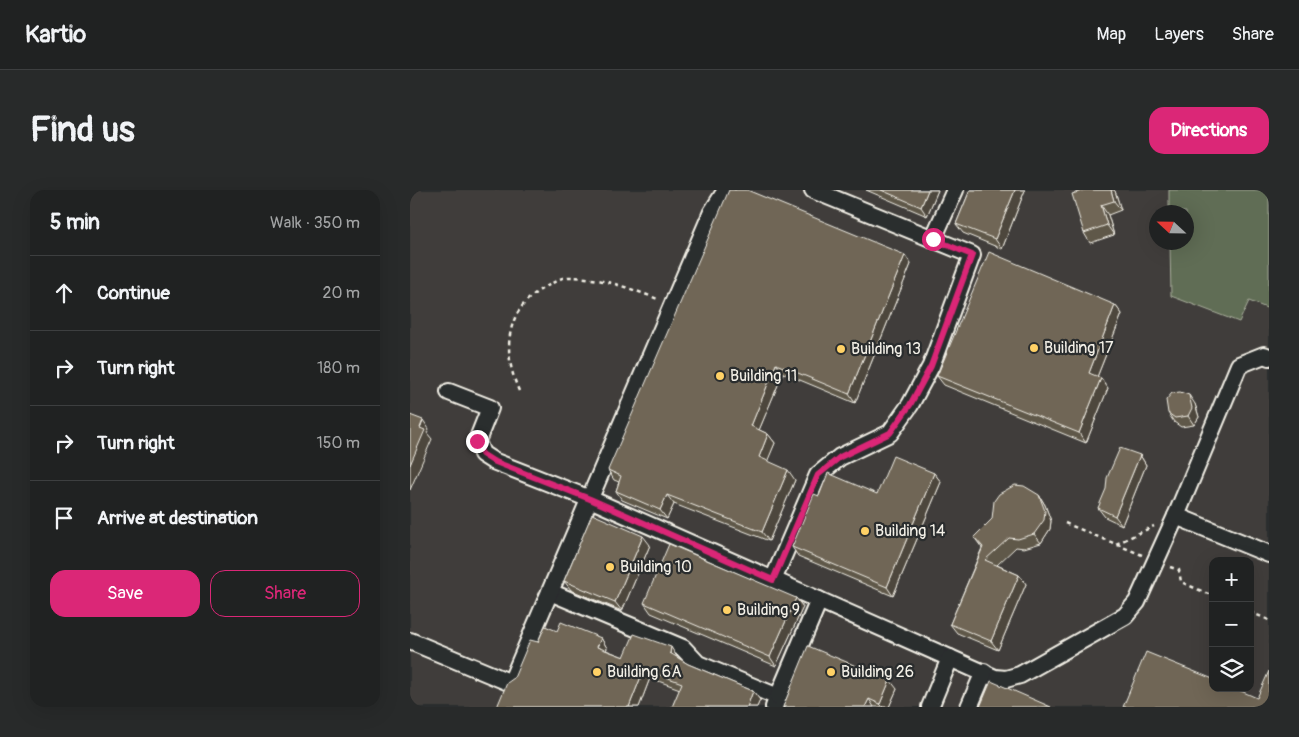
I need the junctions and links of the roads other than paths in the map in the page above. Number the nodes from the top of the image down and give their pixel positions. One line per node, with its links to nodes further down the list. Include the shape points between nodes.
1 (726, 190): 7 (lane, via 712,212)
2 (813, 190): 4 (lane)
3 (954, 190): 4 (lane)
4 (933, 239): 10 (lane, via 972,255 931,366 890,433 840,457 818,475)
5 (1269, 358): 8 (lane, via 1264,355 1239,365)
6 (448, 392): 7 (lane, via 490,408 477,441 482,454)
7 (590, 499): 10 (lane); 11 (lane)
8 (1176, 516): 9 (lane); 15 (lane, via 1137,602 1125,616 1020,675 1006,679)
9 (1269, 554)
10 (773, 580): 12 (lane)
11 (550, 592): 13 (lane, via 511,683); 16 (lane, via 683,648 698,664)
12 (819, 600): 14 (lane); 16 (lane)
13 (410, 641)
14 (950, 658): 15 (lane); 17 (lane)
15 (984, 672): 18 (lane)
16 (776, 702)
17 (930, 707)
18 (969, 707)

